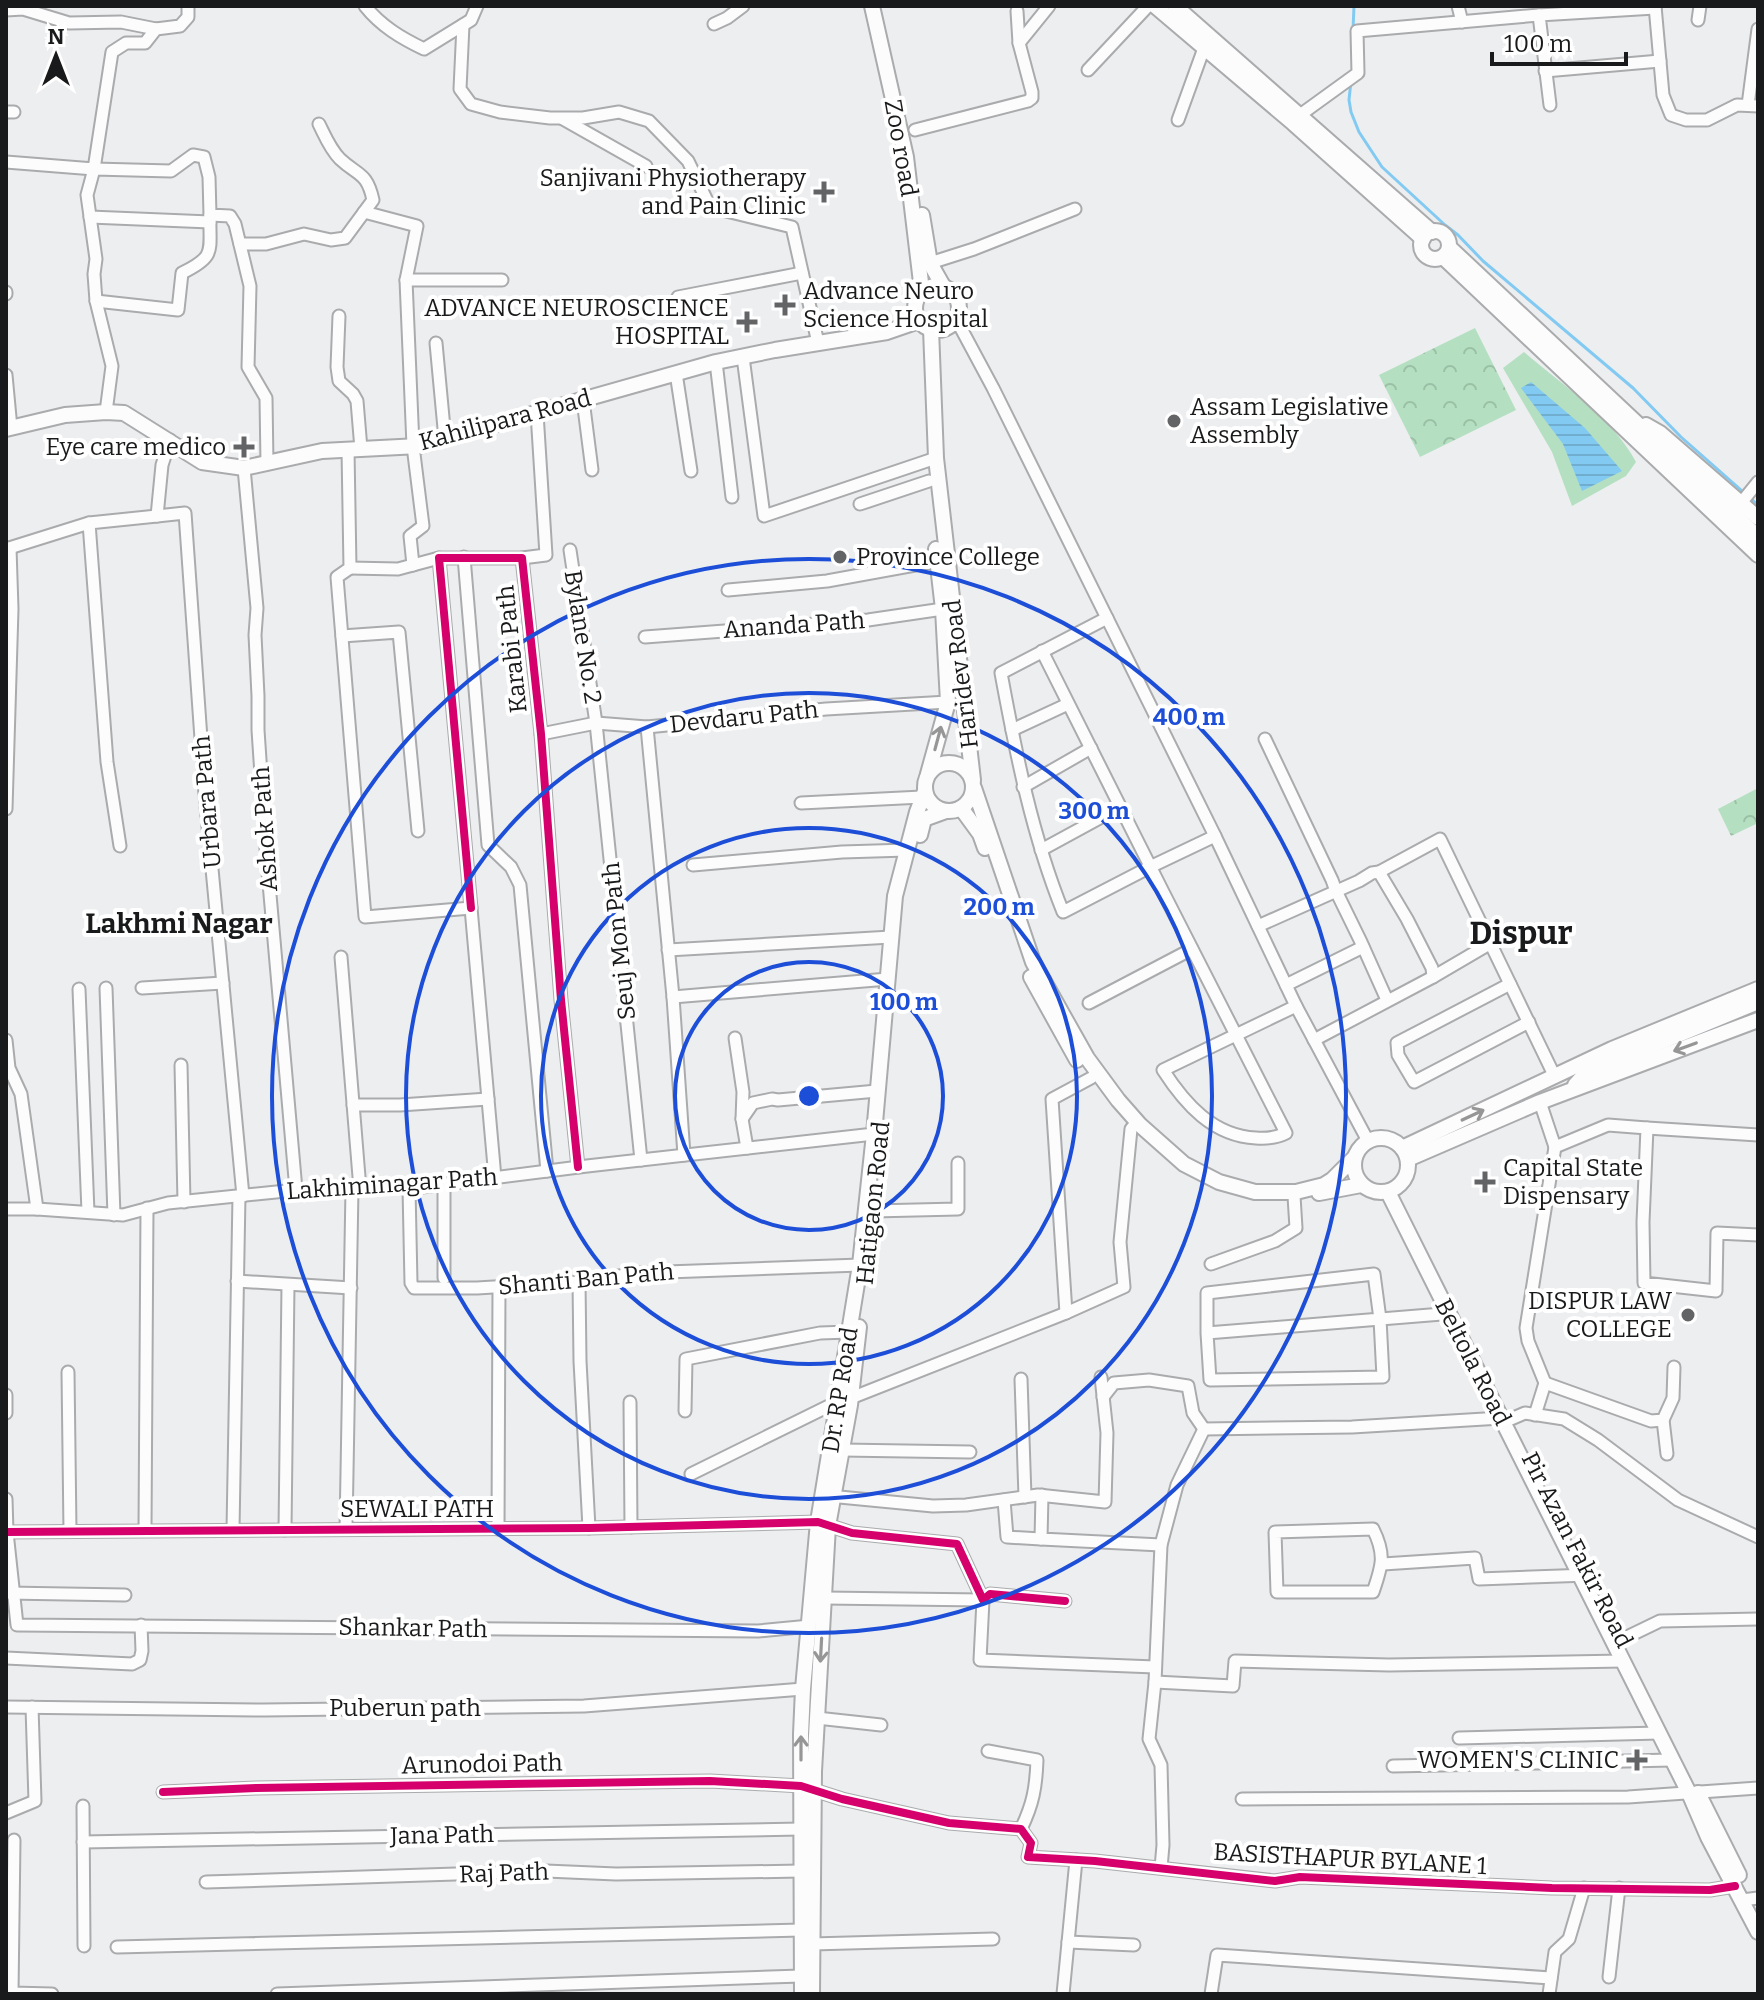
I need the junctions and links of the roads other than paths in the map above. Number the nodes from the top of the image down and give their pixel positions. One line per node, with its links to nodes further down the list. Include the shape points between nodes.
1 (188, 6): 21 (street, via 188,17 180,26)
2 (365, 6): 20 (street, via 401,38 424,49)
3 (477, 6): 20 (street)
4 (743, 6): 19 (street)
5 (872, 6): 50 (main road, Zoo road, via 906,157)
6 (882, 6): 45 (main road)
7 (1049, 6): 23 (street)
8 (1148, 6): 26 (street)
9 (1155, 6): 24 (main road)
10 (1175, 6): 30 (main road)
11 (1458, 6): 18 (street)
12 (1700, 6): 17 (street)
13 (1655, 7): 16 (street); 25 (street)
14 (6, 10): 21 (street, via 23,9 69,23 121,22)
15 (1017, 11): 23 (street)
16 (1539, 15): 18 (street); 27 (street)
17 (1698, 20)
18 (1462, 22): 30 (street, via 1357,31 1358,73)
19 (714, 24)
20 (463, 25): 31 (street, via 460,89 471,104)
21 (156, 29): 37 (street, via 145,43 126,43 112,52)
22 (1758, 29): 29 (street)
23 (1019, 43): 34 (street, via 1032,98)
24 (1204, 48): 32 (street); 42 (main road)
25 (1660, 61): 27 (street); 29 (street, via 1671,115 1707,120 1737,105)
26 (1088, 70)
27 (1545, 71): 28 (street)
28 (1550, 105)
29 (1753, 105)
30 (1300, 115): 42 (main road)
31 (561, 118): 36 (street); 46 (street, via 619,112 649,121 688,161 710,207 792,227)
32 (1178, 120)
33 (319, 124): 39 (street, via 340,159 370,187 373,200)
34 (915, 130)
35 (6, 162): 37 (street)
36 (646, 166)
37 (94, 169): 40 (street, via 87,195); 41 (street, via 171,171 193,155 204,157)
38 (1075, 209): 45 (street)
39 (364, 212): 43 (street, via 345,238 304,234 266,244); 47 (street, via 417,226)
40 (90, 217): 41 (street); 52 (street)
41 (210, 219): 43 (street, via 230,216); 52 (street, via 209,251 202,263 182,273 178,310)
42 (1428, 235): 44 (main road, via 1444,234); 44 (main road, via 1422,250 1427,257 1436,259)
43 (240, 244): 72 (street, via 250,286 248,367 266,398)
44 (1446, 252): 65 (main road); 86 (main road)
45 (930, 263): 49 (main road)
46 (802, 273): 51 (street); 57 (street)
47 (406, 280): 48 (street); 69 (street)
48 (502, 280)
49 (943, 286): 50 (main road); 54 (main road, via 957,299)
50 (922, 291): 55 (main road, via 914,306)
51 (678, 297)
52 (96, 301): 63 (street, via 112,366)
53 (339, 316): 70 (street, via 339,381 357,401)
54 (956, 319): 55 (main road, via 945,328); 95 (street)
55 (924, 325): 57 (main road, Kahilipara Road); 71 (main road, Haridev Road)
56 (436, 343): 67 (street)
57 (818, 343): 58 (main road, Kahilipara Road)
58 (743, 357): 59 (main road, Kahilipara Road); 71 (street, via 764,516)
59 (716, 362): 60 (main road, Kahilipara Road); 78 (street)
60 (676, 373): 62 (main road, Kahilipara Road); 75 (street)
61 (6, 375): 66 (street)
62 (583, 400): 64 (main road, Kahilipara Road); 74 (street)
63 (106, 412): 66 (main road, Kahilipara Road, via 65,415); 68 (main road, Kahilipara Road, via 124,413)
64 (537, 413): 67 (main road, Kahilipara Road); 89 (street, via 546,555)
65 (1634, 422): 77 (main road, via 1660,433); 83 (main road)
66 (9, 429)
67 (445, 439): 69 (main road, Kahilipara Road)
68 (170, 440): 73 (main road, Kahilipara Road, via 202,462); 80 (street)
69 (413, 446): 70 (main road, Kahilipara Road); 91 (street, via 423,526 410,536)
70 (354, 449): 72 (main road, Kahilipara Road); 92 (street)
71 (931, 459): 76 (main road, Haridev Road); 109 (main road, Haridev Road)
72 (267, 464): 73 (main road, Kahilipara Road)
73 (244, 468): 183 (street, Ashok Path, via 257,608 266,849)
74 (592, 470)
75 (691, 471)
76 (929, 481): 79 (street); 90 (main road, Haridev Road)
77 (1749, 494): 81 (main road)
78 (732, 497)
79 (860, 504)
80 (157, 516): 82 (street); 136 (street, Urbara Path, via 185,513)
81 (1758, 518)
82 (89, 523): 84 (street); 119 (street, via 107,762)
83 (1758, 537)
84 (8, 548): 99 (street)
85 (570, 550): 102 (street, Bylane No. 2)
86 (1758, 555)
87 (464, 557): 88 (street, Karabi Path); 89 (street, Karabi Path); 177 (street, via 488,845 511,867 520,885)
88 (439, 558): 91 (street, Karabi Path); 126 (street)
89 (522, 558): 105 (street, Karabi Path)
90 (937, 561): 93 (street, via 827,581); 94 (main road, Haridev Road)
91 (413, 565): 92 (street, Karabi Path)
92 (350, 568): 96 (street, via 337,577)
93 (728, 590)
94 (943, 609): 97 (street, Ananda Path); 100 (main road, Haridev Road)
95 (1107, 618): 98 (street); 118 (street)
96 (342, 636): 117 (street, via 399,632); 126 (street, via 365,917)
97 (645, 637)
98 (1042, 651): 101 (street); 104 (street, via 1001,673)
99 (8, 696): 115 (street)
100 (948, 702): 103 (street, Devdaru Path); 108 (main road, Haridev Road, one-way to 100)
101 (1068, 704): 104 (street); 107 (street)
102 (596, 723): 103 (street, Devdaru Path); 105 (street, Devdaru Path); 174 (street, Seuj Mon Path)
103 (647, 727): 132 (street)
104 (1012, 730): 110 (street)
105 (541, 734): 176 (street, Karabi Path)
106 (1265, 739): 125 (street)
107 (1091, 748): 110 (street); 113 (street)
108 (928, 774): 109 (main road, via 948,762 964,767); 111 (main road)
109 (973, 784): 114 (main road, via 972,796); 164 (main road, Haridev Road, via 1033,962 1087,1058)
110 (1023, 787): 121 (street)
111 (923, 794): 112 (street); 116 (main road); 120 (main road, Dr. RP Road)
112 (801, 803)
113 (1120, 807): 121 (street); 123 (street)
114 (961, 808): 116 (main road); 157 (main road, via 980,834 1026,968)
115 (6, 809)
116 (946, 811): 167 (main road, Hatigaon Road, via 924,819 902,905)
117 (418, 831)
118 (1215, 836): 123 (street); 127 (street)
119 (120, 846)
120 (907, 850): 122 (street); 128 (main road, Dr. RP Road)
121 (1041, 850): 123 (street, via 1063,912)
122 (693, 865)
123 (1150, 867): 131 (street)
124 (1379, 872): 125 (street); 129 (street, via 1440,839); 134 (street)
125 (1336, 891): 127 (street); 130 (street)
126 (471, 908): 160 (street)
127 (1258, 926): 138 (street)
128 (891, 937): 132 (street); 135 (main road, Dr. RP Road)
129 (1491, 943): 134 (street); 137 (street)
130 (1363, 947): 138 (street); 144 (street)
131 (1192, 949): 146 (street); 150 (street)
132 (668, 950): 143 (street)
133 (341, 957): 162 (street)
134 (1433, 977): 144 (street)
135 (888, 979): 143 (street); 158 (main road, Dr. RP Road)
136 (223, 983): 140 (street); 185 (street, Urbara Path)
137 (1510, 984): 149 (street); 149 (street, via 1397,1043 1398,1055 1414,1082)
138 (1286, 985): 147 (street)
139 (106, 988): 193 (street)
140 (142, 988)
141 (79, 989): 192 (street)
142 (1758, 989): 156 (main road)
143 (673, 997): 172 (street)
144 (1387, 1000): 153 (street)
145 (1758, 1002): 159 (main road, via 1586,1073)
146 (1089, 1003)
147 (1296, 1006): 150 (street); 153 (street)
148 (1758, 1020): 159 (main road, one-way to 159)
149 (1529, 1022): 156 (street)
150 (1236, 1035): 150 (street, via 1163,1070 1208,1122 1229,1134 1276,1138 1286,1133)
151 (735, 1038): 163 (street)
152 (6, 1040): 155 (street)
153 (1314, 1040): 168 (street)
154 (181, 1065): 187 (street)
155 (7, 1068): 190 (street, via 21,1094)
156 (1555, 1077): 171 (main road, one-way to 156)
157 (1091, 1078): 164 (main road); 203 (street, via 1052,1099)
158 (877, 1091): 163 (street, via 772,1099 753,1103); 167 (main road, Dr. RP Road)
159 (1569, 1091): 161 (main road)
160 (488, 1099): 162 (street); 178 (street)
161 (1540, 1102): 169 (street); 171 (main road)
162 (353, 1105): 182 (street)
163 (742, 1119): 170 (street)
164 (1134, 1125): 173 (main road, via 1184,1164 1255,1192 1296,1192 1324,1185); 186 (main road, via 1178,1171 1218,1191 1252,1200); 203 (street, via 1120,1242 1124,1287)
165 (1647, 1128): 166 (street); 169 (street, via 1608,1125); 194 (street, via 1644,1283 1716,1291 1717,1233)
166 (1758, 1135)
167 (878, 1136): 170 (street, Lakhiminagar Path); 191 (main road, Hatigaon Road); 196 (main road, Dr. RP Road)
168 (1368, 1141): 171 (main road, via 1386,1138); 173 (main road)
169 (1555, 1147): 212 (street, via 1526,1328)
170 (747, 1148): 172 (street, Lakhiminagar Path)
171 (1405, 1154): 184 (main road, via 1406,1175)
172 (684, 1155): 174 (street, Lakhiminagar Path)
173 (1354, 1158): 180 (main road)
174 (641, 1160): 176 (street, Lakhiminagar Path)
175 (958, 1163): 191 (street, via 958,1209)
176 (578, 1167): 177 (street, Lakhiminagar Path)
177 (547, 1171): 178 (street, Lakhiminagar Path)
178 (495, 1178): 179 (street, Lakhiminagar Path)
179 (444, 1184): 181 (street, Lakhiminagar Path); 197 (street)
180 (1361, 1185): 184 (main road, via 1379,1192); 186 (main road)
181 (409, 1188): 182 (street, Lakhiminagar Path); 201 (street, Shanti Ban Path, via 412,1286)
182 (356, 1189): 183 (street, Lakhiminagar Path); 202 (street)
183 (296, 1190): 185 (street, Lakhiminagar Path)
184 (1392, 1190): 204 (main road, Beltola Road); 220 (main road, Pir Azan Fakir Road)
185 (241, 1196): 187 (street, Lakhiminagar Path); 198 (street, Urbara Path)
186 (1294, 1196): 195 (street, via 1296,1228)
187 (184, 1202): 188 (street, Lakhiminagar Path)
188 (147, 1208): 193 (street, Lakhiminagar Path); 237 (street)
189 (6, 1209): 190 (street, Lakhiminagar Path)
190 (37, 1209): 192 (street, Lakhiminagar Path)
191 (873, 1211): 215 (main road, Hatigaon Road)
192 (88, 1212): 193 (street, Lakhiminagar Path)
193 (114, 1215)
194 (1758, 1235)
195 (1211, 1264)
196 (860, 1265): 199 (street, Shanti Ban Path, via 639,1273); 206 (main road, Dr. RP Road)
197 (444, 1278)
198 (237, 1281): 200 (street); 238 (street, Urbara Path)
199 (579, 1282): 201 (street, Shanti Ban Path); 234 (street)
200 (288, 1285): 202 (street); 239 (street)
201 (499, 1287): 236 (street)
202 (351, 1288): 235 (street)
203 (1066, 1313): 215 (street)
204 (1449, 1314): 205 (street); 220 (main road, Beltola Road)
205 (1380, 1319): 207 (street); 207 (street, via 1374,1274 1207,1293); 207 (street, via 1383,1377 1210,1380)
206 (849, 1332): 215 (main road, Dr. RP Road); 217 (street, via 686,1359)
207 (1207, 1333)
208 (1674, 1367): 221 (street, via 1673,1398)
209 (68, 1372): 240 (street)
210 (1101, 1377): 214 (street)
211 (1021, 1379): 229 (street)
212 (1545, 1383): 219 (street); 221 (street, via 1651,1421)
213 (6, 1395): 218 (street)
214 (1103, 1397): 222 (street, via 1114,1383 1149,1380 1188,1386 1193,1413); 227 (street, via 1105,1502)
215 (845, 1400): 223 (main road, Hatigaon Road); 226 (street); 228 (main road, Dr. RP Road)
216 (630, 1402): 233 (street)
217 (685, 1411)
218 (6, 1413)
219 (1535, 1415): 220 (street); 242 (street, via 1564,1419 1678,1500)
220 (1506, 1418): 222 (street); 246 (main road, Pir Azan Fakir Road)
221 (1663, 1420): 225 (street)
222 (1204, 1429): 244 (street, via 1177,1485)
223 (842, 1450): 224 (street); 228 (main road, Hatigaon Road)
224 (970, 1452)
225 (1667, 1454)
226 (691, 1474)
227 (1042, 1495): 229 (street); 243 (street)
228 (828, 1496): 231 (street, via 933,1506); 232 (main road, Dr. RP Road)
229 (1025, 1497): 231 (street)
230 (6, 1499): 241 (street)
231 (1004, 1500): 243 (street, via 1007,1537)
232 (823, 1524): 233 (street, SEWALI PATH); 249 (main road); 250 (street, SEWALI PATH, via 852,1533 957,1544); 254 (main road, Dr. RP Road)
233 (631, 1527): 234 (street, SEWALI PATH)
234 (589, 1528): 236 (street, SEWALI PATH)
235 (346, 1529): 236 (street, SEWALI PATH); 239 (street, SEWALI PATH)
236 (498, 1529)
237 (145, 1530): 238 (street, SEWALI PATH); 240 (street, SEWALI PATH)
238 (233, 1530): 239 (street, SEWALI PATH)
239 (285, 1530)
240 (70, 1531): 241 (street, SEWALI PATH)
241 (6, 1532): 247 (street)
242 (1758, 1537)
243 (1041, 1539): 244 (street)
244 (1161, 1545): 258 (street)
245 (1383, 1564): 245 (street, via 1373,1592 1277,1592 1275,1532 1373,1529); 246 (street, via 1475,1558 1479,1579)
246 (1585, 1576): 257 (main road, Pir Azan Fakir Road); 273 (main road, Pir Azan Fakir Road)
247 (10, 1593): 248 (street); 253 (street, Shankar Path, via 17,1625)
248 (125, 1595)
249 (824, 1598): 250 (street); 263 (main road, one-way to 263)
250 (983, 1600): 251 (street, via 990,1594); 258 (street, via 980,1660)
251 (1065, 1601)
252 (1758, 1619): 255 (street, via 1660,1621)
253 (141, 1625): 254 (street, Shankar Path, via 742,1631); 256 (street, via 140,1660 132,1664)
254 (810, 1626): 260 (main road, Dr. RP Road)
255 (1629, 1636)
256 (6, 1658)
257 (1623, 1661): 259 (street, via 1235,1661 1233,1686); 265 (main road, Pir Azan Fakir Road)
258 (1155, 1667): 259 (street)
259 (1155, 1682): 282 (street, via 1149,1739 1161,1765)
260 (803, 1689): 262 (street, Puberun path, via 584,1706); 270 (main road, Dr. RP Road, one-way to 260)
261 (6, 1707): 262 (street, Puberun path)
262 (32, 1707): 276 (street, via 35,1801)
263 (817, 1718): 264 (street); 270 (main road)
264 (881, 1725)
265 (1659, 1733): 266 (street); 268 (main road, Pir Azan Fakir Road)
266 (1459, 1738)
267 (988, 1751): 278 (street, via 1037,1760 1032,1808)
268 (1672, 1760): 269 (street); 273 (main road, Pir Azan Fakir Road)
269 (1393, 1766)
270 (808, 1788): 272 (street, Arunodoi Path, via 710,1781); 277 (main road, Dr. RP Road); 278 (street, via 949,1823); 293 (main road)
271 (1758, 1788): 273 (street)
272 (163, 1792)
273 (1698, 1793): 274 (street); 287 (main road, Pir Azan Fakir Road, via 1708,1837)
274 (1242, 1799)
275 (83, 1806): 280 (street)
276 (6, 1813)
277 (801, 1829): 280 (street, Jana Path); 283 (main road, Dr. RP Road)
278 (1021, 1829): 281 (street, BASISTHAPUR BYLANE 1, via 1031,1843 1028,1857)
279 (14, 1840): 300 (street)
280 (83, 1842): 295 (street)
281 (1076, 1860): 282 (street, BASISTHAPUR BYLANE 1); 292 (street)
282 (1161, 1868): 285 (street, BASISTHAPUR BYLANE 1, via 1275,1881 1300,1877)
283 (801, 1871): 284 (street, Raj Path, via 546,1871); 289 (main road, Dr. RP Road)
284 (206, 1882)
285 (1584, 1888): 286 (street, BASISTHAPUR BYLANE 1); 299 (street, via 1569,1939 1555,1952)
286 (1619, 1888): 287 (street, BASISTHAPUR BYLANE 1); 298 (street)
287 (1746, 1896): 288 (main road, Pir Azan Fakir Road); 290 (main road, Pir Azan Fakir Road)
288 (1758, 1913)
289 (801, 1930): 296 (street); 297 (main road, Dr. RP Road)
290 (1758, 1932)
291 (993, 1939): 293 (street)
292 (1068, 1942): 294 (street); 305 (street)
293 (812, 1944): 304 (main road)
294 (1134, 1945)
295 (84, 1946)
296 (117, 1947)
297 (801, 1976): 302 (street); 303 (main road, Dr. RP Road)
298 (1609, 1977)
299 (1551, 1978): 306 (street, via 1217,1955); 307 (street)
300 (9, 1993): 301 (street)
301 (52, 1994)
302 (277, 1994)
303 (802, 1994)
304 (812, 1994)
305 (1063, 1994)
306 (1211, 1994)
307 (1549, 1994)

